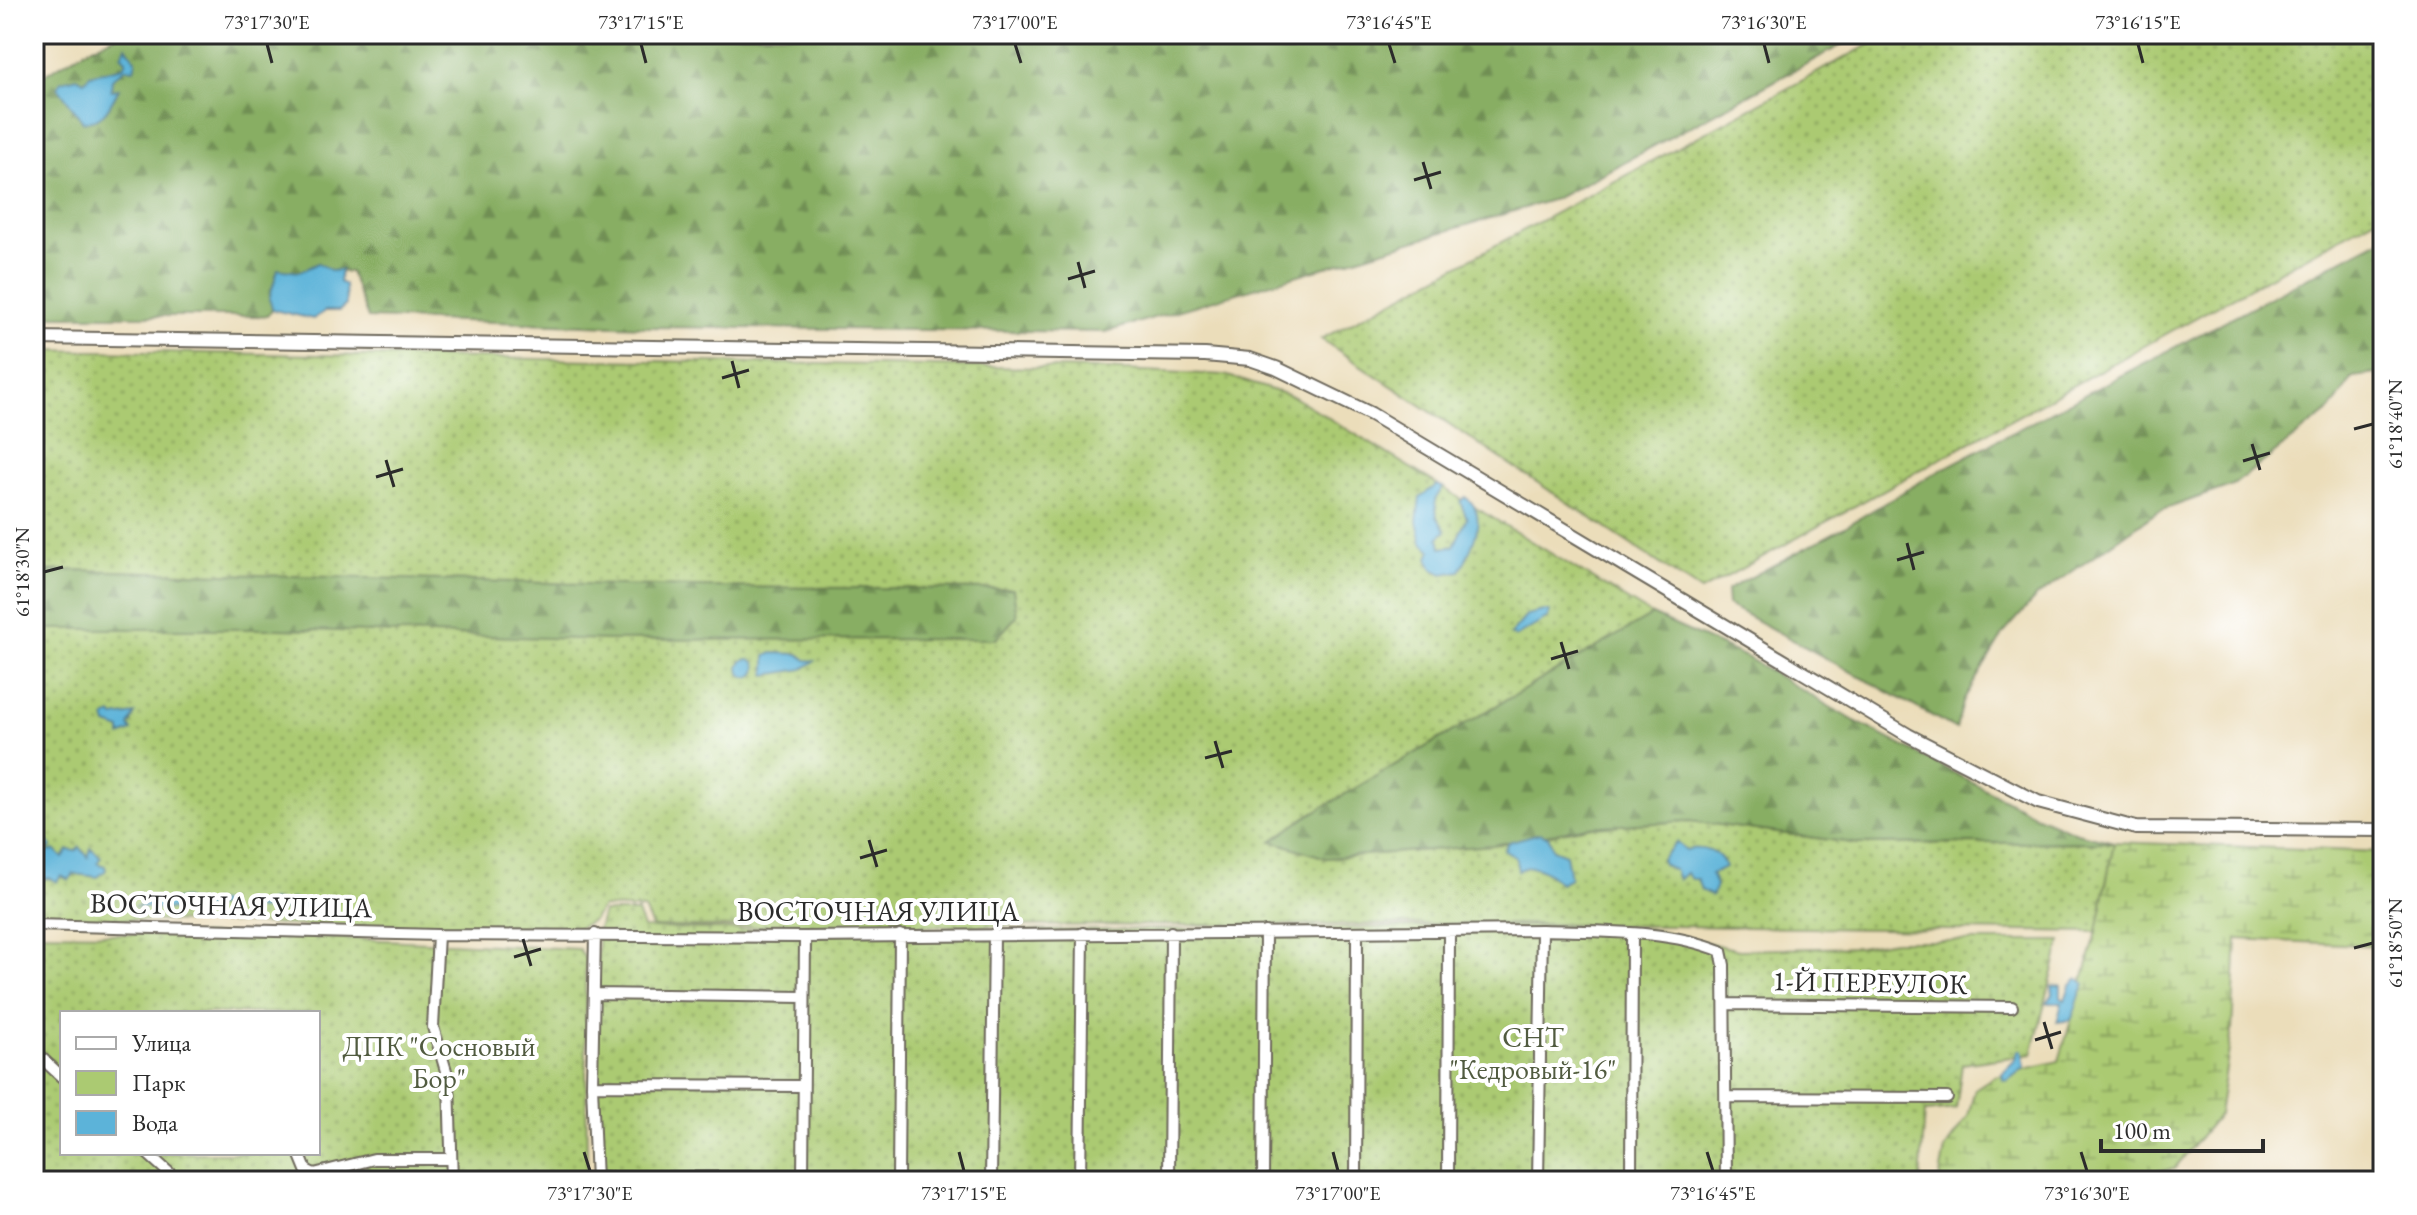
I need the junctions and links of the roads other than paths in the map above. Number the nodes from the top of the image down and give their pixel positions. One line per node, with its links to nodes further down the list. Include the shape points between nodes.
1 (34, 338): 2 (street, via 1250,359 1371,414 1908,735 2038,802 2136,828)
2 (2383, 830)
3 (34, 925): 13 (street, ВОСТОЧНАЯ УЛИЦА)
4 (1542, 930): 8 (street, ВОСТОЧНАЯ УЛИЦА); 12 (street, ВОСТОЧНАЯ УЛИЦА); 40 (street)
5 (1171, 932): 6 (street, ВОСТОЧНАЯ УЛИЦА); 7 (street, ВОСТОЧНАЯ УЛИЦА); 36 (street)
6 (1265, 932): 11 (street, ВОСТОЧНАЯ УЛИЦА); 37 (street)
7 (1083, 933): 10 (street, ВОСТОЧНАЯ УЛИЦА); 35 (street)
8 (1449, 933): 11 (street, ВОСТОЧНАЯ УЛИЦА); 39 (street)
9 (595, 934): 13 (street, ВОСТОЧНАЯ УЛИЦА); 15 (street, ВОСТОЧНАЯ УЛИЦА); 16 (street)
10 (994, 934): 14 (street, ВОСТОЧНАЯ УЛИЦА); 34 (street)
11 (1357, 934): 38 (street)
12 (1632, 934): 18 (street, ВОСТОЧНАЯ УЛИЦА, via 1701,943 1721,951); 41 (street)
13 (438, 935): 28 (street, via 433,1027 449,1081)
14 (900, 935): 15 (street, ВОСТОЧНАЯ УЛИЦА); 33 (street)
15 (805, 937): 17 (street)
16 (594, 994): 17 (street); 22 (street)
17 (803, 997): 23 (street)
18 (1726, 1004): 19 (street, 1-Й ПЕРЕУЛОК); 24 (street)
19 (2012, 1007)
20 (34, 1051): 21 (street)
21 (60, 1075)
22 (592, 1085): 23 (street); 30 (street)
23 (802, 1086): 29 (street)
24 (1727, 1097): 25 (street); 42 (street)
25 (1947, 1098)
26 (149, 1155): 31 (street)
27 (300, 1155): 28 (street, via 306,1170 314,1174 365,1160)
28 (451, 1159): 32 (street)
29 (803, 1179): 30 (street)
30 (596, 1180)
31 (178, 1181)
32 (452, 1181)
33 (898, 1181)
34 (991, 1181)
35 (1080, 1181)
36 (1169, 1181)
37 (1263, 1181)
38 (1356, 1181)
39 (1448, 1181)
40 (1538, 1181)
41 (1631, 1181)
42 (1726, 1181)

